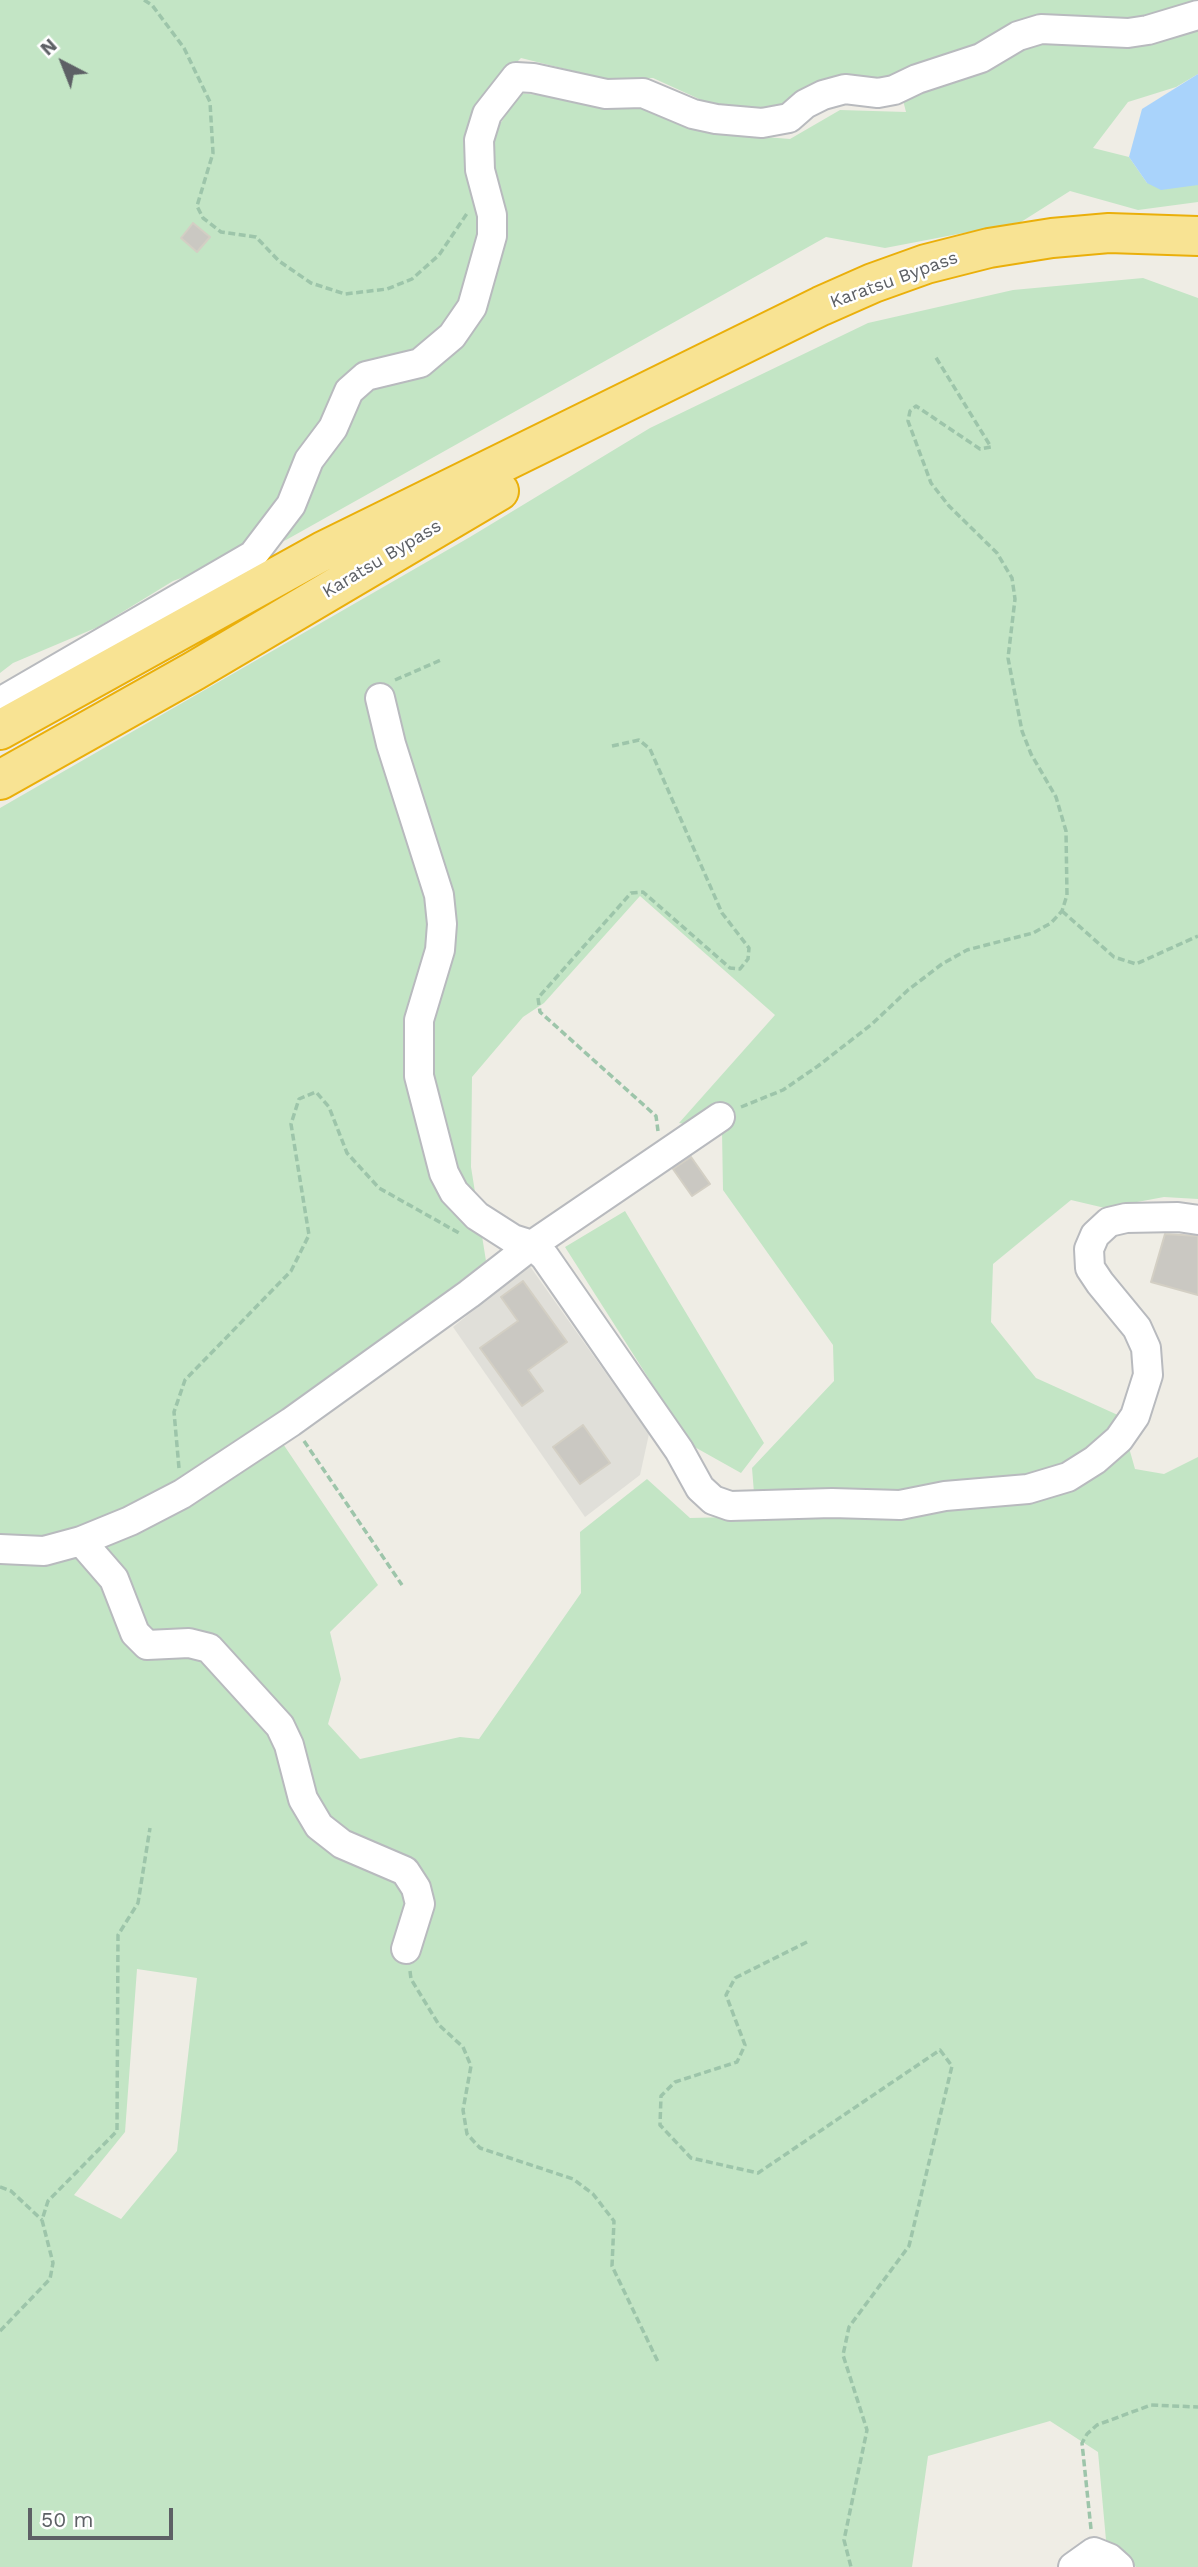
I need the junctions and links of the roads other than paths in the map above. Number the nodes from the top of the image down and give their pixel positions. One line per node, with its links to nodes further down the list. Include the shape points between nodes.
1 (1198, 15): 5 (street, via 1128,33 1041,29 1018,36 981,58 894,90 845,89 805,104 789,118 762,122 693,114 643,93 606,94 516,77 486,114 479,140 492,236 472,307 452,336 420,363 366,376 349,391 333,428 309,460 291,505 253,555)
2 (1198, 236): 3 (highway, Karatsu Bypass, via 1110,233 989,248 873,283)
3 (762, 335): 6 (highway, Karatsu Bypass, via 323,551); 7 (highway, Karatsu Bypass, via 194,671)
4 (380, 698): 10 (street, via 439,895 440,950 419,1020 419,1076 444,1173 454,1192 477,1216 513,1239)
5 (0, 702)
6 (0, 730)
7 (0, 779)
8 (720, 1117): 10 (street)
9 (1198, 1220): 10 (street, via 1126,1218 1109,1223 1095,1235 1089,1249 1090,1268 1137,1328 1146,1348 1148,1375 1135,1416 1119,1440 1068,1477 1028,1489 900,1505 730,1506 713,1500 700,1488 679,1450 545,1257)
10 (532, 1245): 11 (street, via 291,1422 182,1494)
11 (81, 1541): 12 (street, via 44,1551); 13 (street, via 114,1578 135,1633 147,1645 189,1643 209,1648 280,1726 303,1799 319,1826 342,1844 405,1871 420,1904)
12 (0, 1549)
13 (406, 1949)
14 (1083, 2560): 15 (street, via 1109,2558)
15 (1119, 2567)

